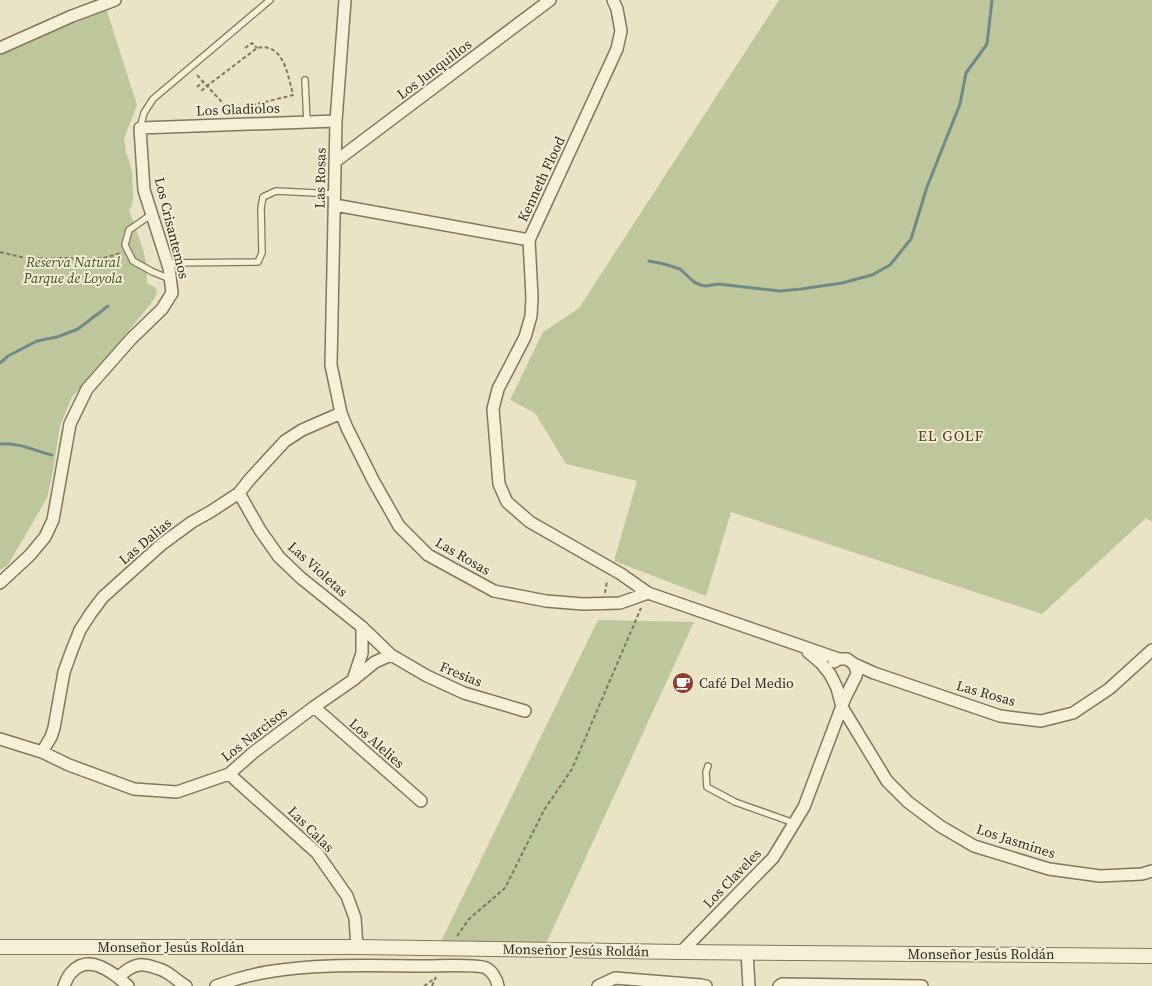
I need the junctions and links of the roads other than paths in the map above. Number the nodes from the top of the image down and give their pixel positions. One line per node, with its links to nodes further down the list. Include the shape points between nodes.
1 (115, 0): 6 (street)
2 (270, 0): 10 (lane, Los Crisantemos, via 153,99)
3 (345, 0): 8 (street, Las Rosas)
4 (550, 0): 11 (street, Los Junquillos)
5 (613, 0): 14 (street, Kenneth Flood, via 618,9 621,31 617,49)
6 (0, 48)
7 (305, 80): 9 (lane)
8 (336, 121): 9 (street, Los Gladiolos); 11 (street, Las Rosas)
9 (307, 122): 10 (street, Los Gladiolos)
10 (140, 128): 13 (street, Los Crisantemos, via 144,190)
11 (336, 161): 12 (street, Las Rosas)
12 (335, 199): 14 (street); 15 (lane, via 276,191 263,197 262,253 258,262); 17 (street, Las Rosas, via 331,365)
13 (152, 214): 15 (street, Los Crisantemos); 16 (lane, via 129,230 125,245 133,261)
14 (529, 240): 20 (street, Kenneth Flood, via 531,316 525,338 498,389 493,408 499,484 508,502 530,522 621,574)
15 (167, 262): 16 (street, Los Crisantemos)
16 (170, 279): 19 (street, Los Crisantemos, via 172,293 162,309 87,389 70,424 53,520 45,537 30,555)
17 (341, 413): 18 (street, Las Dalias, via 285,441); 20 (street, Las Rosas, via 399,526 428,555 494,590 546,601 620,602)
18 (239, 493): 21 (street, Las Violetas, via 279,557); 37 (street, Las Dalias, via 162,544 103,597 80,630 72,650 64,672 54,728)
19 (0, 582)
20 (648, 594): 22 (street)
21 (362, 627): 24 (street, Las Violetas); 29 (street, via 362,654)
22 (802, 648): 25 (street); 28 (street, via 821,663)
23 (1152, 650): 27 (street, Las Rosas, via 1109,689 1073,713 1041,721 1000,716)
24 (391, 655): 29 (street, Los Narcisos, via 374,662); 33 (street, Fresias, via 464,693)
25 (838, 659): 26 (street, via 847,659); 28 (street, via 830,669)
26 (854, 664): 27 (street, Las Rosas); 30 (street)
27 (874, 674): 30 (street)
28 (832, 678): 30 (street, via 837,684 846,685); 32 (street, Los Jasmines)
29 (353, 680): 31 (street, Los Narcisos)
30 (854, 680): 32 (street, Los Claveles)
31 (314, 707): 39 (street, Los Narcisos); 40 (street, Los Alelies)
32 (842, 707): 34 (street, Los Claveles); 35 (street, Los Jasmines)
33 (525, 711)
34 (834, 728): 35 (street, via 845,725); 41 (street, Los Claveles, via 804,807)
35 (856, 731): 42 (street, Los Jasmines, via 887,781 908,802 974,846 1049,869 1100,876)
36 (0, 739): 37 (street, Los Narcisos)
37 (42, 752): 39 (street, Los Narcisos, via 134,789 177,792)
38 (708, 766): 41 (lane, via 707,786 735,802)
39 (229, 774): 44 (street, Las Calas, via 317,853 347,896 355,918)
40 (421, 800)
41 (794, 824): 46 (street, Los Claveles, via 773,858)
42 (1152, 871)
43 (0, 947): 44 (street, Monseñor Jesús Roldán)
44 (357, 947): 45 (street, Monseñor Jesús Roldán)
45 (447, 949): 46 (street, Monseñor Jesús Roldán); 49 (lane)
46 (681, 952): 47 (street, Monseñor Jesús Roldán)
47 (746, 952): 48 (street, Monseñor Jesús Roldán); 58 (street)
48 (1152, 956)
49 (441, 966): 54 (street, via 309,967 267,972); 55 (street, via 487,968 497,979)
50 (119, 977): 51 (street, via 97,965 86,964 70,972); 52 (street); 53 (street, via 139,965 166,972)
51 (64, 986)
52 (128, 986)
53 (186, 986)
54 (216, 986)
55 (498, 986)
56 (598, 986): 57 (street, via 615,978)
57 (706, 986)
58 (749, 986)
59 (779, 986): 60 (street)
60 (922, 986)

